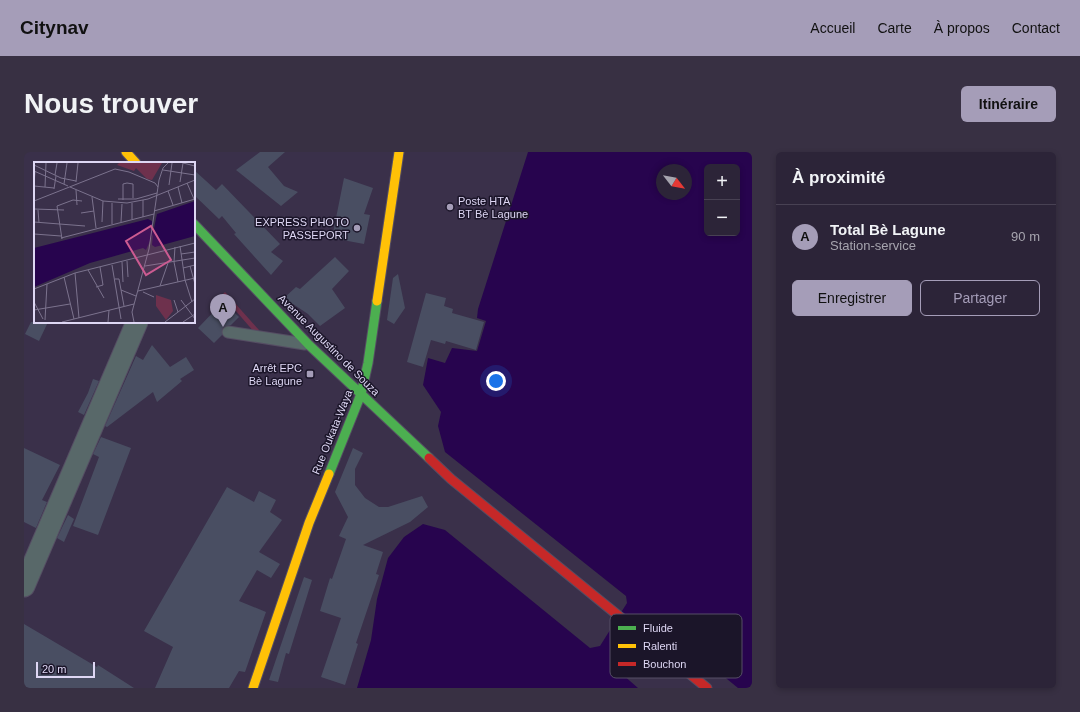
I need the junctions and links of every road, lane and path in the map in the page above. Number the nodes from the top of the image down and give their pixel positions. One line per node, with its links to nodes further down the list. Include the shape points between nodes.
1 (126, 152): 3 (main road)
2 (399, 152): 8 (main road, Rue Oukata-Waya, via 368,363)
3 (135, 162)
4 (195, 225): 7 (main road, Avenue Augustino de Souza)
5 (137, 323): 9 (street)
6 (228, 332): 7 (lane)
7 (310, 345): 8 (main road, Avenue Augustino de Souza)
8 (361, 394): 10 (main road, Avenue Augustino de Souza, via 452,480); 12 (main road, Rue Oukata-Waya, via 309,522)
9 (24, 586)
10 (616, 614)
11 (695, 678): 13 (main road, Avenue Augustino de Souza)
12 (253, 688)
13 (707, 688)

